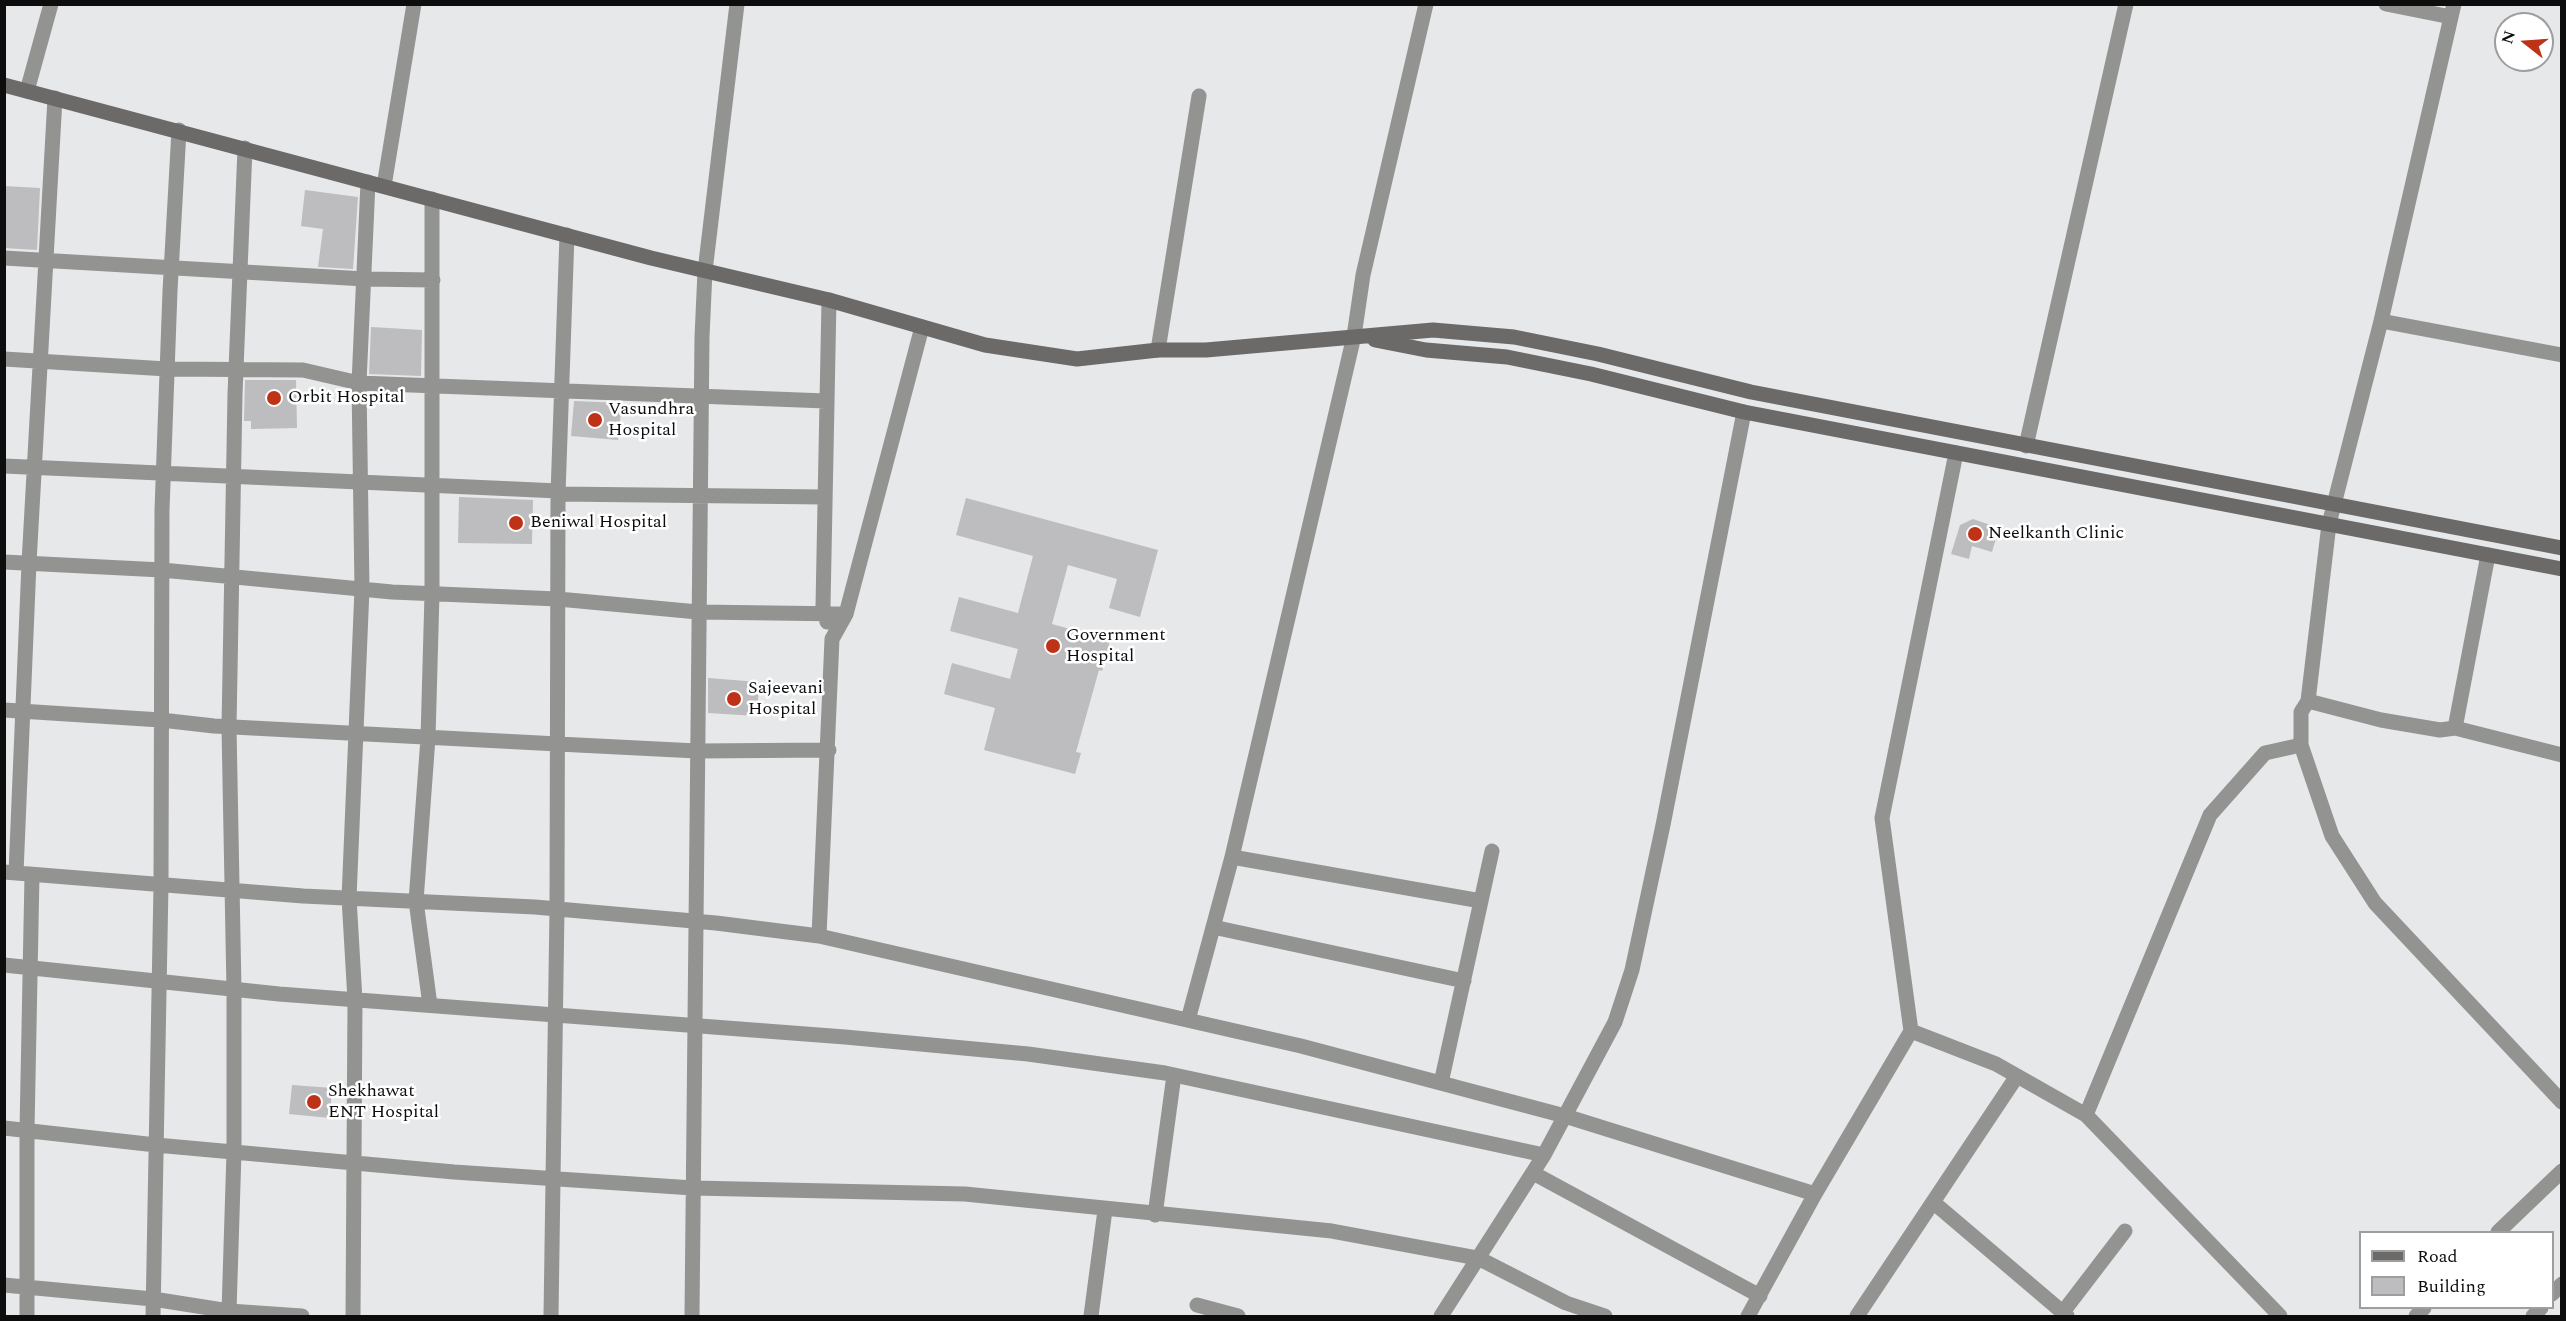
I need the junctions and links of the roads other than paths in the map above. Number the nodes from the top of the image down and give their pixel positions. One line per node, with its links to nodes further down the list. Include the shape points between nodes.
1 (51, 4): 10 (street)
2 (414, 4): 16 (street)
3 (728, 4): 7 (street)
4 (1426, 4): 29 (street, via 1363,275)
5 (2126, 4): 42 (street)
6 (2386, 4): 8 (street)
7 (737, 5): 23 (street)
8 (2452, 11): 27 (street)
9 (4, 85): 10 (street)
10 (27, 91): 12 (street)
11 (1199, 96): 30 (street)
12 (55, 98): 13 (street); 20 (street)
13 (179, 130): 14 (street); 21 (street)
14 (245, 148): 15 (street); 22 (street)
15 (368, 182): 16 (street); 24 (street)
16 (384, 186): 17 (street)
17 (432, 199): 18 (street); 25 (street)
18 (567, 235): 23 (street); 38 (street)
19 (4, 258): 20 (street)
20 (48, 261): 21 (street); 33 (street)
21 (172, 267): 22 (street); 35 (street)
22 (240, 270): 24 (street); 34 (street)
23 (705, 271): 26 (street); 39 (street)
24 (365, 279): 25 (street); 36 (street)
25 (433, 280): 37 (street)
26 (829, 300): 28 (street); 40 (street)
27 (2380, 321): 31 (street); 53 (street)
28 (922, 327): 30 (street, via 985,345 1077,359); 66 (street)
29 (1354, 336): 30 (street, via 1206,350); 41 (street, via 1426,350 1507,357); 42 (street, via 1433,330 1515,337 1751,392); 83 (street)
30 (1158, 350)
31 (2562, 356)
32 (4, 359): 33 (street)
33 (41, 362): 35 (street); 45 (street)
34 (236, 368): 35 (street); 36 (street, via 303,370); 47 (street)
35 (167, 369): 46 (street)
36 (359, 383): 37 (street); 48 (street)
37 (433, 387): 38 (street); 49 (street)
38 (561, 392): 39 (street); 50 (street)
39 (700, 396): 40 (street); 51 (street)
40 (826, 401): 52 (street)
41 (1744, 412): 43 (street); 111 (street, via 1632,970 1615,1022)
42 (2026, 446): 53 (street)
43 (1956, 453): 54 (street); 105 (street, via 1881,818)
44 (4, 466): 45 (street)
45 (35, 468): 46 (street); 58 (street)
46 (164, 475): 47 (street); 60 (street)
47 (234, 478): 48 (street); 61 (street)
48 (361, 484): 49 (street); 62 (street)
49 (430, 487): 50 (street); 63 (street)
50 (559, 493): 51 (street); 64 (street)
51 (699, 495): 52 (street); 65 (street)
52 (825, 497): 67 (street)
53 (2336, 504): 54 (street); 55 (street)
54 (2329, 524): 56 (street); 69 (street)
55 (2562, 548)
56 (2488, 555): 59 (street); 74 (street)
57 (4, 562): 58 (street)
58 (29, 563): 60 (street); 71 (street)
59 (2562, 569)
60 (162, 570): 61 (street); 72 (street)
61 (232, 577): 62 (street); 73 (street)
62 (362, 589): 63 (street); 75 (street)
63 (432, 594): 64 (street); 76 (street)
64 (558, 599): 65 (street); 77 (street)
65 (698, 612): 67 (street); 80 (street)
66 (846, 614): 67 (street); 68 (street)
67 (825, 615): 68 (street)
68 (832, 639): 79 (street)
69 (2308, 701): 74 (street, via 2381,720 2440,730); 78 (street, via 2301,712)
70 (4, 710): 71 (street)
71 (24, 711): 72 (street); 84 (street)
72 (161, 720): 73 (street); 86 (street)
73 (230, 727): 75 (street); 87 (street)
74 (2455, 728): 81 (street)
75 (357, 734): 76 (street); 88 (street)
76 (428, 738): 77 (street); 89 (street)
77 (558, 744): 80 (street); 91 (street)
78 (2301, 745): 109 (street, via 2332,836 2375,903); 110 (street, via 2265,753 2210,815)
79 (828, 750): 80 (street); 94 (street)
80 (697, 751): 92 (street)
81 (2562, 755)
82 (1491, 851): 90 (street)
83 (1232, 857): 90 (street); 93 (street)
84 (10, 873): 85 (street)
85 (32, 875): 86 (street); 96 (street)
86 (161, 885): 87 (street); 98 (street)
87 (233, 890): 88 (street); 99 (street)
88 (349, 898): 89 (street); 100 (street)
89 (416, 901): 91 (street); 101 (street)
90 (1481, 901): 97 (street)
91 (557, 909): 92 (street); 102 (street)
92 (696, 922): 94 (street); 104 (street)
93 (1213, 927): 97 (street); 103 (street)
94 (819, 936): 103 (street)
95 (4, 965): 96 (street)
96 (31, 968): 98 (street); 113 (street)
97 (1464, 981): 108 (street)
98 (159, 982): 99 (street); 114 (street)
99 (234, 990): 100 (street); 115 (street)
100 (355, 1000): 101 (street); 117 (street)
101 (430, 1005): 102 (street)
102 (555, 1017): 104 (street); 120 (street)
103 (1188, 1020): 108 (street)
104 (695, 1028): 106 (street, via 1028,1054); 121 (street)
105 (1911, 1031): 107 (street); 122 (street)
106 (1174, 1075): 116 (street); 125 (street)
107 (2017, 1076): 110 (street); 123 (street)
108 (1441, 1083): 111 (street)
109 (2562, 1102)
110 (2086, 1114): 148 (street)
111 (1566, 1116): 116 (street); 122 (street)
112 (4, 1128): 113 (street)
113 (27, 1130): 114 (street); 130 (street)
114 (156, 1145): 115 (street); 132 (street)
115 (234, 1152): 117 (street); 134 (street)
116 (1544, 1155): 119 (street)
117 (354, 1163): 120 (street); 139 (street)
118 (2562, 1170): 127 (street)
119 (1533, 1173): 128 (street); 131 (street)
120 (551, 1179): 121 (street); 140 (street)
121 (693, 1188): 124 (street, via 965,1194); 141 (street)
122 (1815, 1194): 131 (street)
123 (1933, 1202): 135 (street); 147 (street)
124 (1105, 1210): 125 (street); 142 (street)
125 (1155, 1215): 128 (street, via 1332,1232)
126 (2125, 1231): 135 (street)
127 (2500, 1231)
128 (1479, 1258): 144 (street); 145 (street, via 1566,1303)
129 (4, 1285): 130 (street)
130 (27, 1287): 132 (street); 136 (street)
131 (1760, 1296): 146 (street)
132 (153, 1299): 134 (street); 137 (street)
133 (1197, 1305): 143 (street)
134 (229, 1314): 138 (street)
135 (2065, 1314)
136 (27, 1317)
137 (153, 1317)
138 (302, 1317)
139 (353, 1317)
140 (551, 1317)
141 (692, 1317)
142 (1091, 1317)
143 (1238, 1317)
144 (1441, 1317)
145 (1605, 1317)
146 (1748, 1317)
147 (1857, 1317)
148 (2280, 1317)

